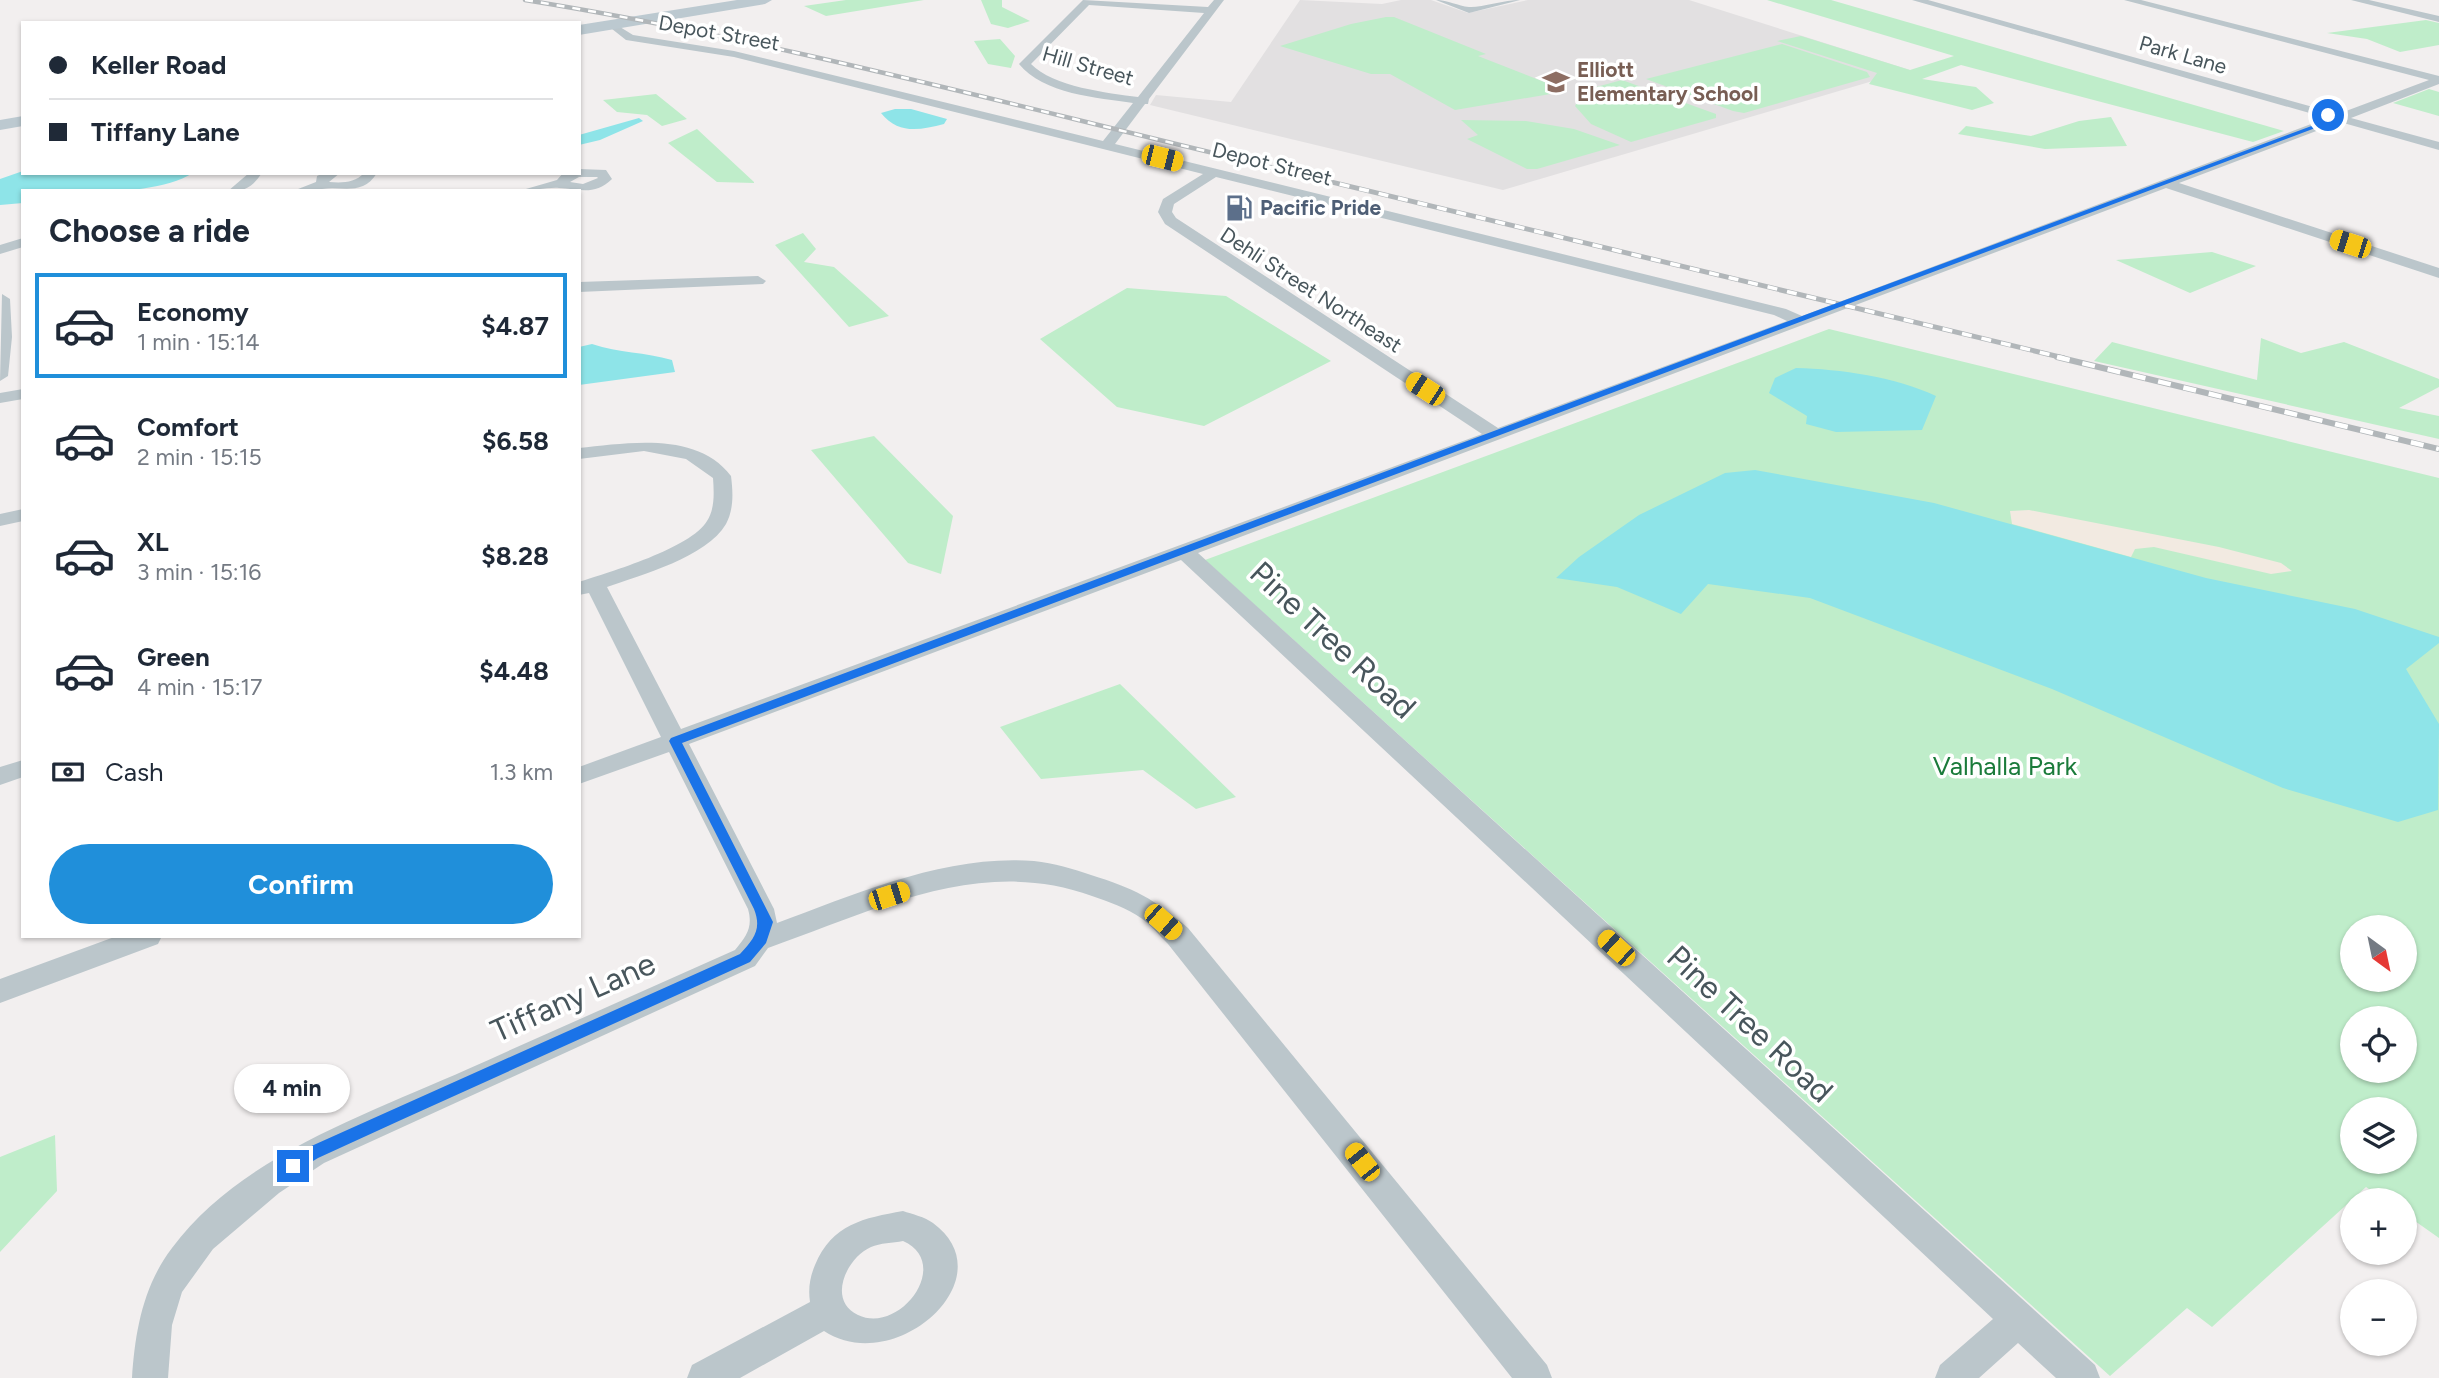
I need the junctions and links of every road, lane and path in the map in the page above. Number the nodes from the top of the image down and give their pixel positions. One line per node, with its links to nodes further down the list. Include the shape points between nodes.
1 (765, 0): 11 (main road)
2 (1219, 0): 9 (street)
3 (1441, 0): 4 (street, via 1469,10)
4 (1516, 0)
5 (1917, 0): 15 (street, Park Lane)
6 (2129, 0): 13 (street)
7 (2356, 0): 10 (street)
8 (1088, 1): 9 (street); 14 (street, Hill Street, via 1025,64 1036,75 1051,80)
9 (1211, 10): 14 (street)
10 (2439, 19)
11 (612, 24): 12 (main road); 18 (street, Depot Street, via 630,38 712,49)
12 (581, 30)
13 (2439, 80): 15 (street)
14 (1144, 101): 18 (street)
15 (2339, 118): 19 (street, Park Lane); 26 (street)
16 (21, 121): 17 (main road)
17 (0, 125)
18 (1108, 144): 20 (street, Depot Street)
19 (2439, 146)
20 (1215, 172): 37 (street, Depot Street, via 1780,312); 43 (street, Dehli Street Northeast, via 1168,202 1170,221)
21 (581, 173): 27 (street, via 601,173 606,179 589,187)
22 (255, 175): 28 (street)
23 (330, 175): 25 (street)
24 (370, 175): 25 (street, via 351,185)
25 (323, 184): 29 (street)
26 (2167, 184): 33 (street); 37 (street)
27 (564, 187): 30 (street)
28 (238, 189)
29 (307, 189)
30 (545, 189)
31 (21, 243): 32 (street)
32 (0, 250)
33 (2439, 273)
34 (758, 281): 35 (street)
35 (581, 287)
36 (2, 299): 39 (street)
37 (1800, 321): 43 (street)
38 (21, 333): 39 (street)
39 (4, 337): 40 (street)
40 (0, 376)
41 (21, 394): 42 (street)
42 (0, 398)
43 (1495, 434): 47 (street)
44 (581, 454): 48 (street, via 644,446 692,455 722,476 725,501 715,527 681,551)
45 (21, 515): 46 (street)
46 (0, 520)
47 (1184, 551): 49 (street); 57 (street, Pine Tree Road)
48 (587, 586): 49 (street)
49 (675, 741): 51 (street); 54 (street, via 761,909 766,922)
50 (21, 769): 52 (street)
51 (581, 775)
52 (0, 776)
53 (143, 938): 55 (street)
54 (761, 940): 58 (street, Tiffany Lane, via 745,958 313,1153 254,1192 204,1235 176,1272 159,1306); 60 (street, via 939,880 982,871 1035,871 1085,884 1147,909 1178,936)
55 (0, 991)
56 (830, 1309): 59 (street)
57 (2019, 1320): 61 (street); 62 (street, Pine Tree Road)
58 (150, 1378)
59 (705, 1378)
60 (1534, 1378)
61 (1953, 1378)
62 (2082, 1378)

